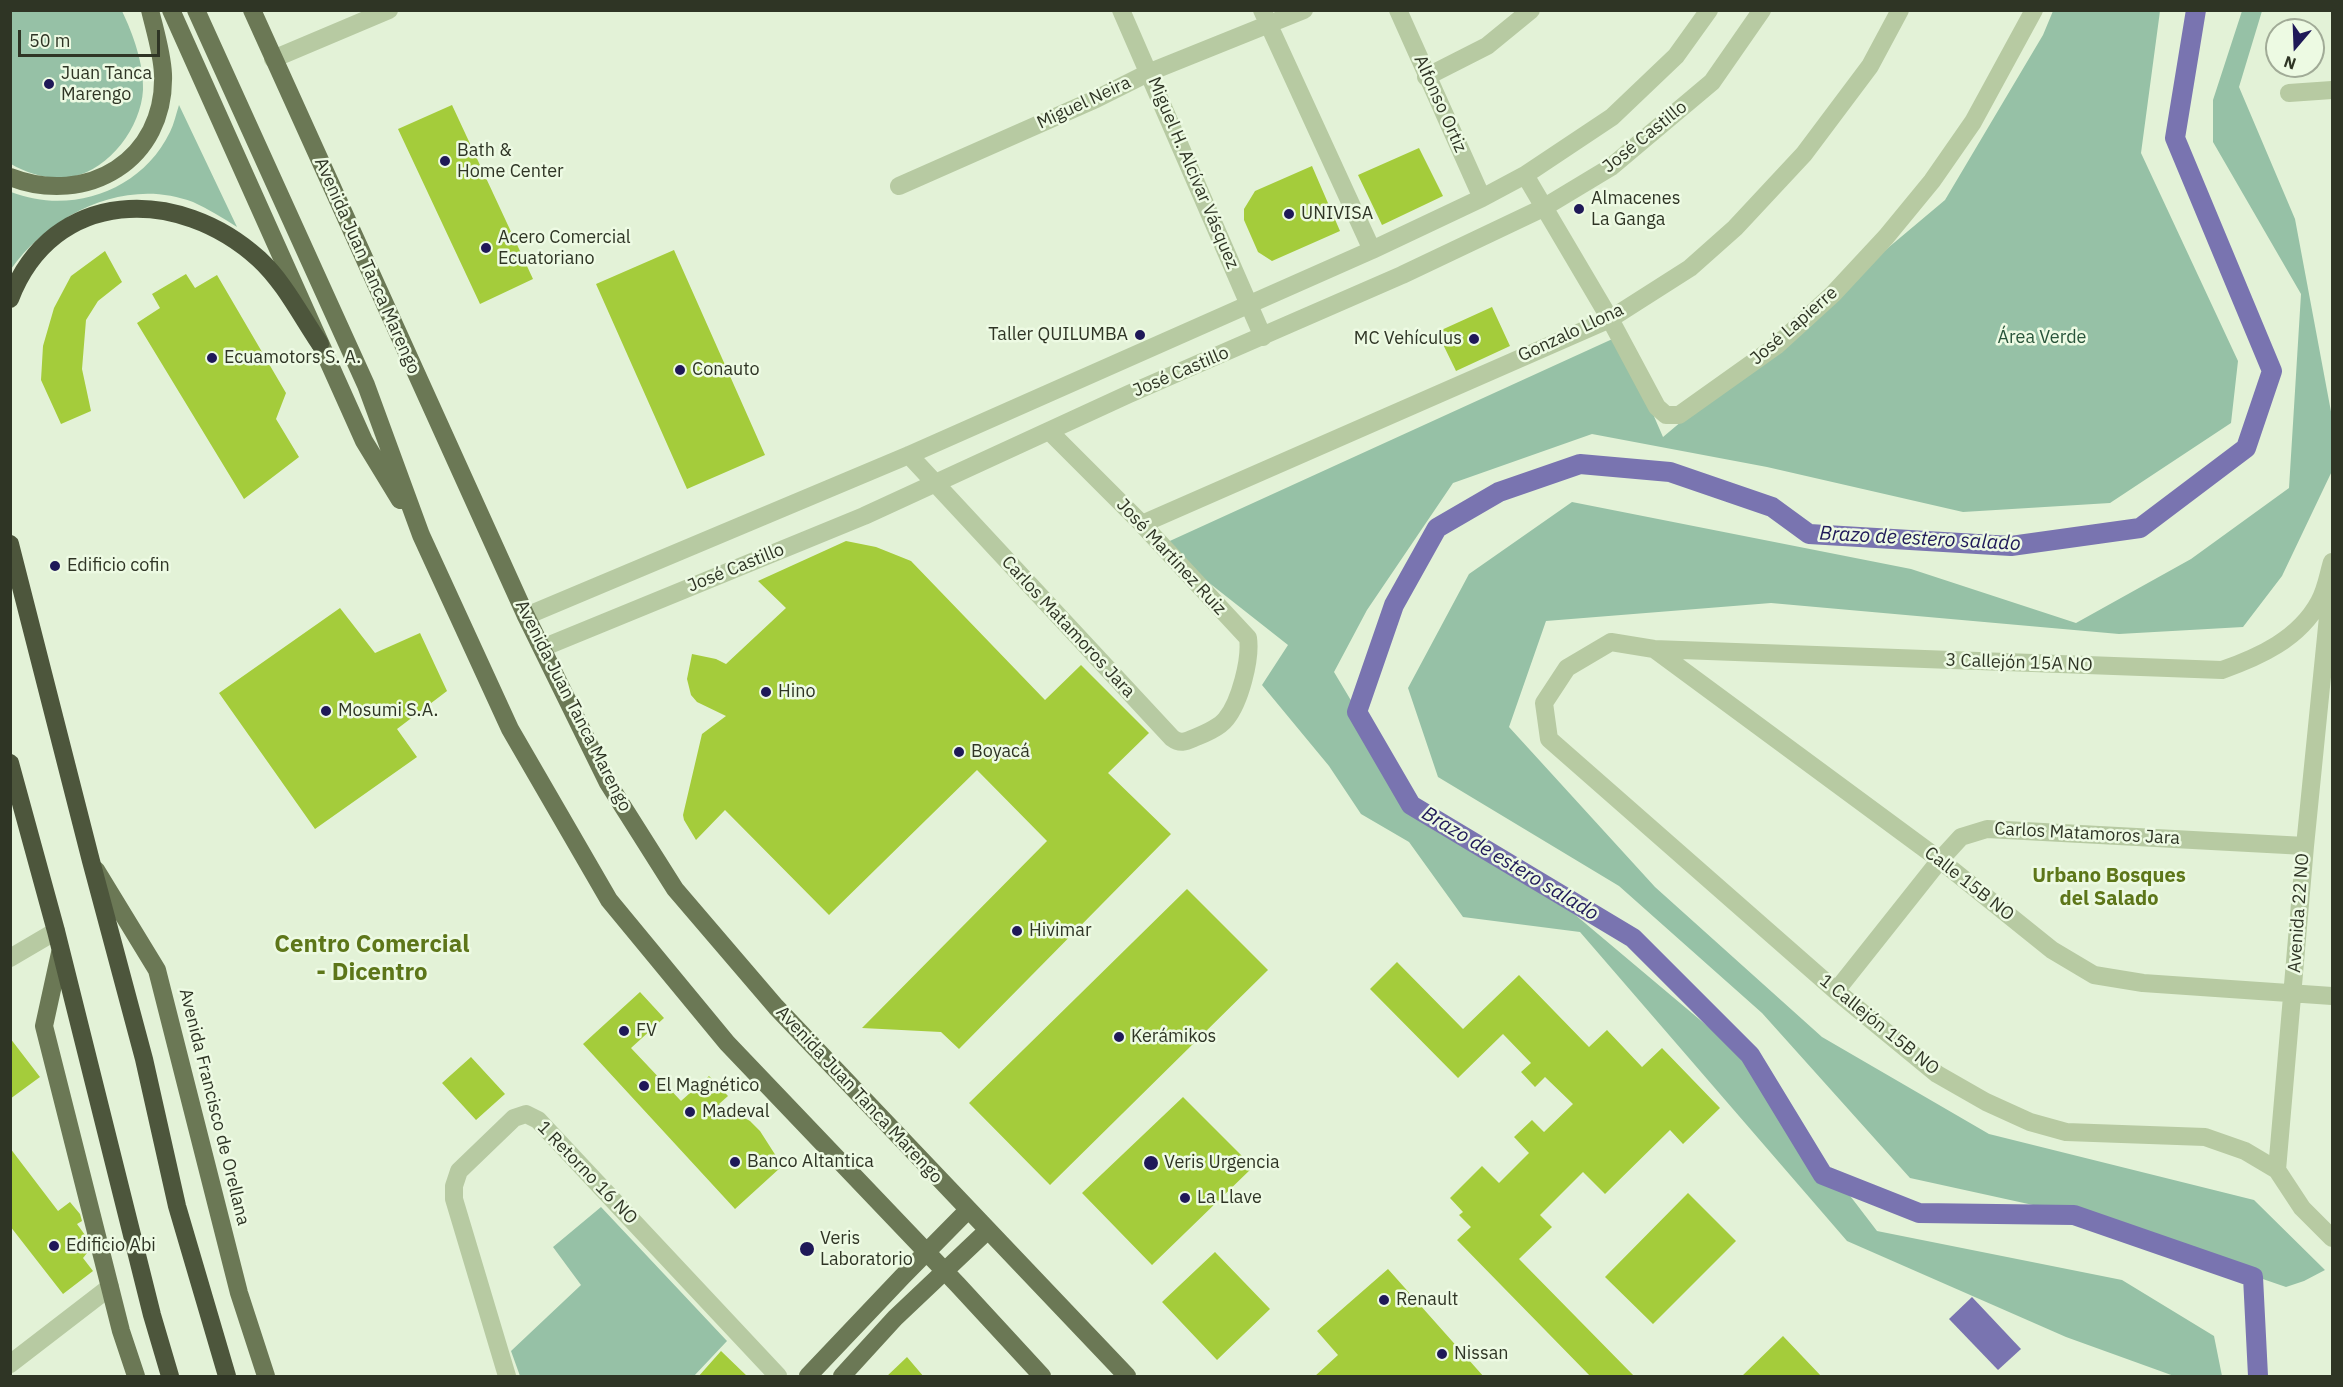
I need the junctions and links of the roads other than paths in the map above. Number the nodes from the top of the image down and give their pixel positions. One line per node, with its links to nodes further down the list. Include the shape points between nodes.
1 (150, 10): 21 (main road, via 163,75 154,121 136,153 104,177 83,183 49,187)
2 (171, 10): 30 (main road)
3 (196, 10): 35 (main road, via 366,385)
4 (252, 10): 15 (main road, Avenida Juan Tanca Marengo)
5 (389, 10): 15 (street)
6 (1121, 10): 16 (street, Miguel H. Alcívar Vásquez)
7 (1304, 10): 14 (street, Miguel Neira)
8 (1398, 10): 17 (street, Alfonso Ortiz)
9 (1531, 10): 17 (street, via 1487,46)
10 (1709, 10): 20 (street, José Castillo, via 1676,56 1612,117)
11 (1762, 10): 24 (street, José Castillo, via 1712,81 1611,167)
12 (1900, 10): 28 (street, Gonzalo Llona, via 1885,42 1854,88 1804,154 1757,206 1690,268)
13 (2034, 10): 28 (street, José Lapierre, via 1974,122 1932,181 1833,294 1776,346 1679,415 1670,416 1658,407)
14 (1265, 17): 16 (street, Miguel Neira); 25 (street)
15 (273, 59): 39 (main road, Avenida Juan Tanca Marengo)
16 (1150, 72): 22 (street, Miguel Neira); 27 (street, Miguel H. Alcívar Vásquez)
17 (1426, 77): 23 (street, Alfonso Ortiz)
18 (2332, 90): 19 (street)
19 (2289, 93)
20 (1525, 175): 23 (street, José Castillo); 24 (street, José Lapierre)
21 (10, 177)
22 (899, 186)
23 (1482, 198): 25 (street, José Castillo)
24 (1543, 208): 28 (street, José Lapierre); 29 (street, José Castillo)
25 (1372, 250): 27 (street, José Castillo)
26 (10, 299): 30 (highway, via 24,270 67,228 114,209 154,209 215,227 259,259)
27 (1250, 304): 29 (street, Miguel H. Alcívar Vásquez); 32 (street, José Castillo)
28 (1610, 319): 34 (street, Gonzalo Llona)
29 (1263, 337): 31 (street, José Castillo)
30 (320, 344): 35 (main road, via 364,441)
31 (1049, 430): 33 (street, José Castillo); 34 (street, José Martínez Ruiz)
32 (909, 455): 33 (street, Carlos Matamoros Jara); 39 (street, José Castillo)
33 (935, 484): 40 (street, José Castillo); 42 (street, Carlos Matamoros Jara, via 1177,742 1205,734 1225,720)
34 (1142, 524): 42 (street, José Martínez Ruiz, via 1248,638 1249,657)
35 (421, 535): 58 (main road, via 510,729 609,900 727,1043)
36 (10, 544): 46 (highway, Avenida Francisco de Orellana)
37 (2332, 562): 41 (street, 3 Callejón 15A NO, via 2320,602 2307,619 2281,643 2254,659 2222,670)
38 (2332, 568): 45 (street, Avenida 22 NO)
39 (526, 616): 40 (main road, Avenida Juan Tanca Marengo)
40 (542, 648): 55 (main road, Avenida Juan Tanca Marengo, via 608,783 675,889 776,1007)
41 (1654, 649): 43 (street, 3 Callejón 15A NO, via 1611,642 1567,668 1544,703); 47 (street, Calle 15B NO)
42 (1235, 701)
43 (1549, 739): 51 (street, 1 Callejón 15B NO)
44 (10, 763): 48 (highway)
45 (2305, 846): 47 (street, Carlos Matamoros Jara, via 1987,829 1961,837); 52 (street, Avenida 22 NO)
46 (91, 861): 64 (highway, Avenida Francisco de Orellana, via 144,1059 177,1206); 65 (main road, Avenida Francisco de Orellana, via 157,970 239,1293)
47 (1940, 861): 51 (street, Carlos Matamoros Jara); 52 (street, Calle 15B NO, via 2052,951 2094,975 2143,983)
48 (56, 931): 49 (highway); 50 (street)
49 (60, 953): 60 (main road, via 44,1026); 63 (highway)
50 (10, 958)
51 (1836, 991): 54 (street, 1 Callejón 15B NO, via 1937,1074 2030,1122 2066,1132 2205,1137 2245,1151)
52 (2293, 993): 53 (street, Calle 15B NO); 54 (street, Avenida 22 NO)
53 (2332, 996)
54 (2277, 1170): 57 (street, via 2302,1209)
55 (969, 1210): 56 (main road, Avenida Juan Tanca Marengo); 58 (main road)
56 (988, 1230): 59 (main road); 71 (main road, Avenida Juan Tanca Marengo)
57 (2332, 1238)
58 (927, 1252): 59 (main road); 68 (main road)
59 (945, 1271): 69 (main road, via 895,1318); 70 (main road)
60 (110, 1287): 61 (street); 62 (main road)
61 (10, 1364)
62 (136, 1377)
63 (170, 1377)
64 (227, 1377)
65 (266, 1377)
66 (507, 1377): 67 (street, 1 Retorno 16 NO, via 454,1199 454,1186 459,1171 514,1118 526,1114 538,1120)
67 (778, 1377)
68 (808, 1377)
69 (842, 1377)
70 (1042, 1377)
71 (1127, 1377)

